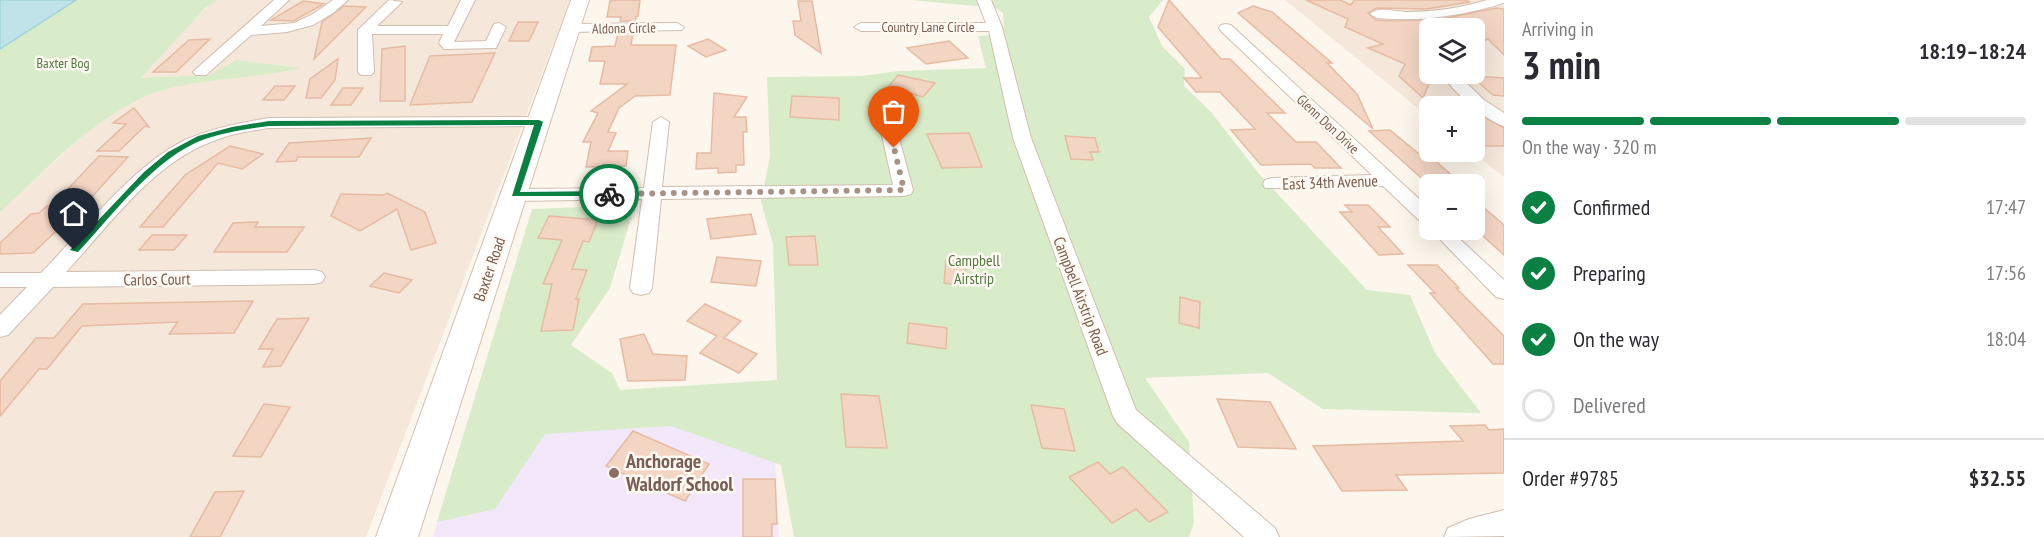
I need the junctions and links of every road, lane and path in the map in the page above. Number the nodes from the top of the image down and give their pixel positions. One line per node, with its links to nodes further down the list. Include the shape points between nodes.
1 (282, 0): 17 (street)
2 (341, 0): 17 (street, via 308,24 292,29)
3 (468, 0): 16 (street)
4 (580, 0): 13 (street, Baxter Road)
5 (984, 0): 12 (street, Campbell Airstrip Road)
6 (1501, 0): 8 (street, via 1438,15)
7 (395, 2): 15 (street)
8 (1377, 15)
9 (499, 27): 16 (street, via 491,45 482,46 449,46 446,43)
10 (677, 27): 13 (street, Aldona Circle)
11 (861, 27): 12 (street, Country Lane Circle)
12 (995, 27): 38 (street, Campbell Airstrip Road, via 1022,138 1126,416)
13 (570, 28): 22 (street, Baxter Road)
14 (1226, 28): 25 (street, Glenn Don Drive)
15 (365, 30): 16 (street); 19 (street)
16 (451, 30)
17 (247, 31): 18 (street)
18 (201, 72)
19 (366, 72)
20 (1459, 84): 21 (street)
21 (1504, 121)
22 (539, 122): 28 (street, Baxter Road); 33 (street, via 269,123 201,138 171,154 147,174)
23 (661, 122): 27 (street)
24 (888, 127): 27 (street, via 904,190)
25 (1388, 180): 26 (street, East 34th Avenue); 29 (street, Glenn Don Drive)
26 (1272, 184)
27 (652, 194): 28 (street); 34 (street)
28 (515, 195): 39 (street, Baxter Road)
29 (1419, 210)
30 (1449, 240): 35 (street)
31 (314, 277): 33 (street, Carlos Court)
32 (0, 280): 33 (street, Carlos Court)
33 (45, 280): 36 (street)
34 (641, 288)
35 (1504, 292)
36 (0, 328)
37 (1504, 523): 40 (street)
38 (1254, 534)
39 (397, 537)
40 (1458, 537)

